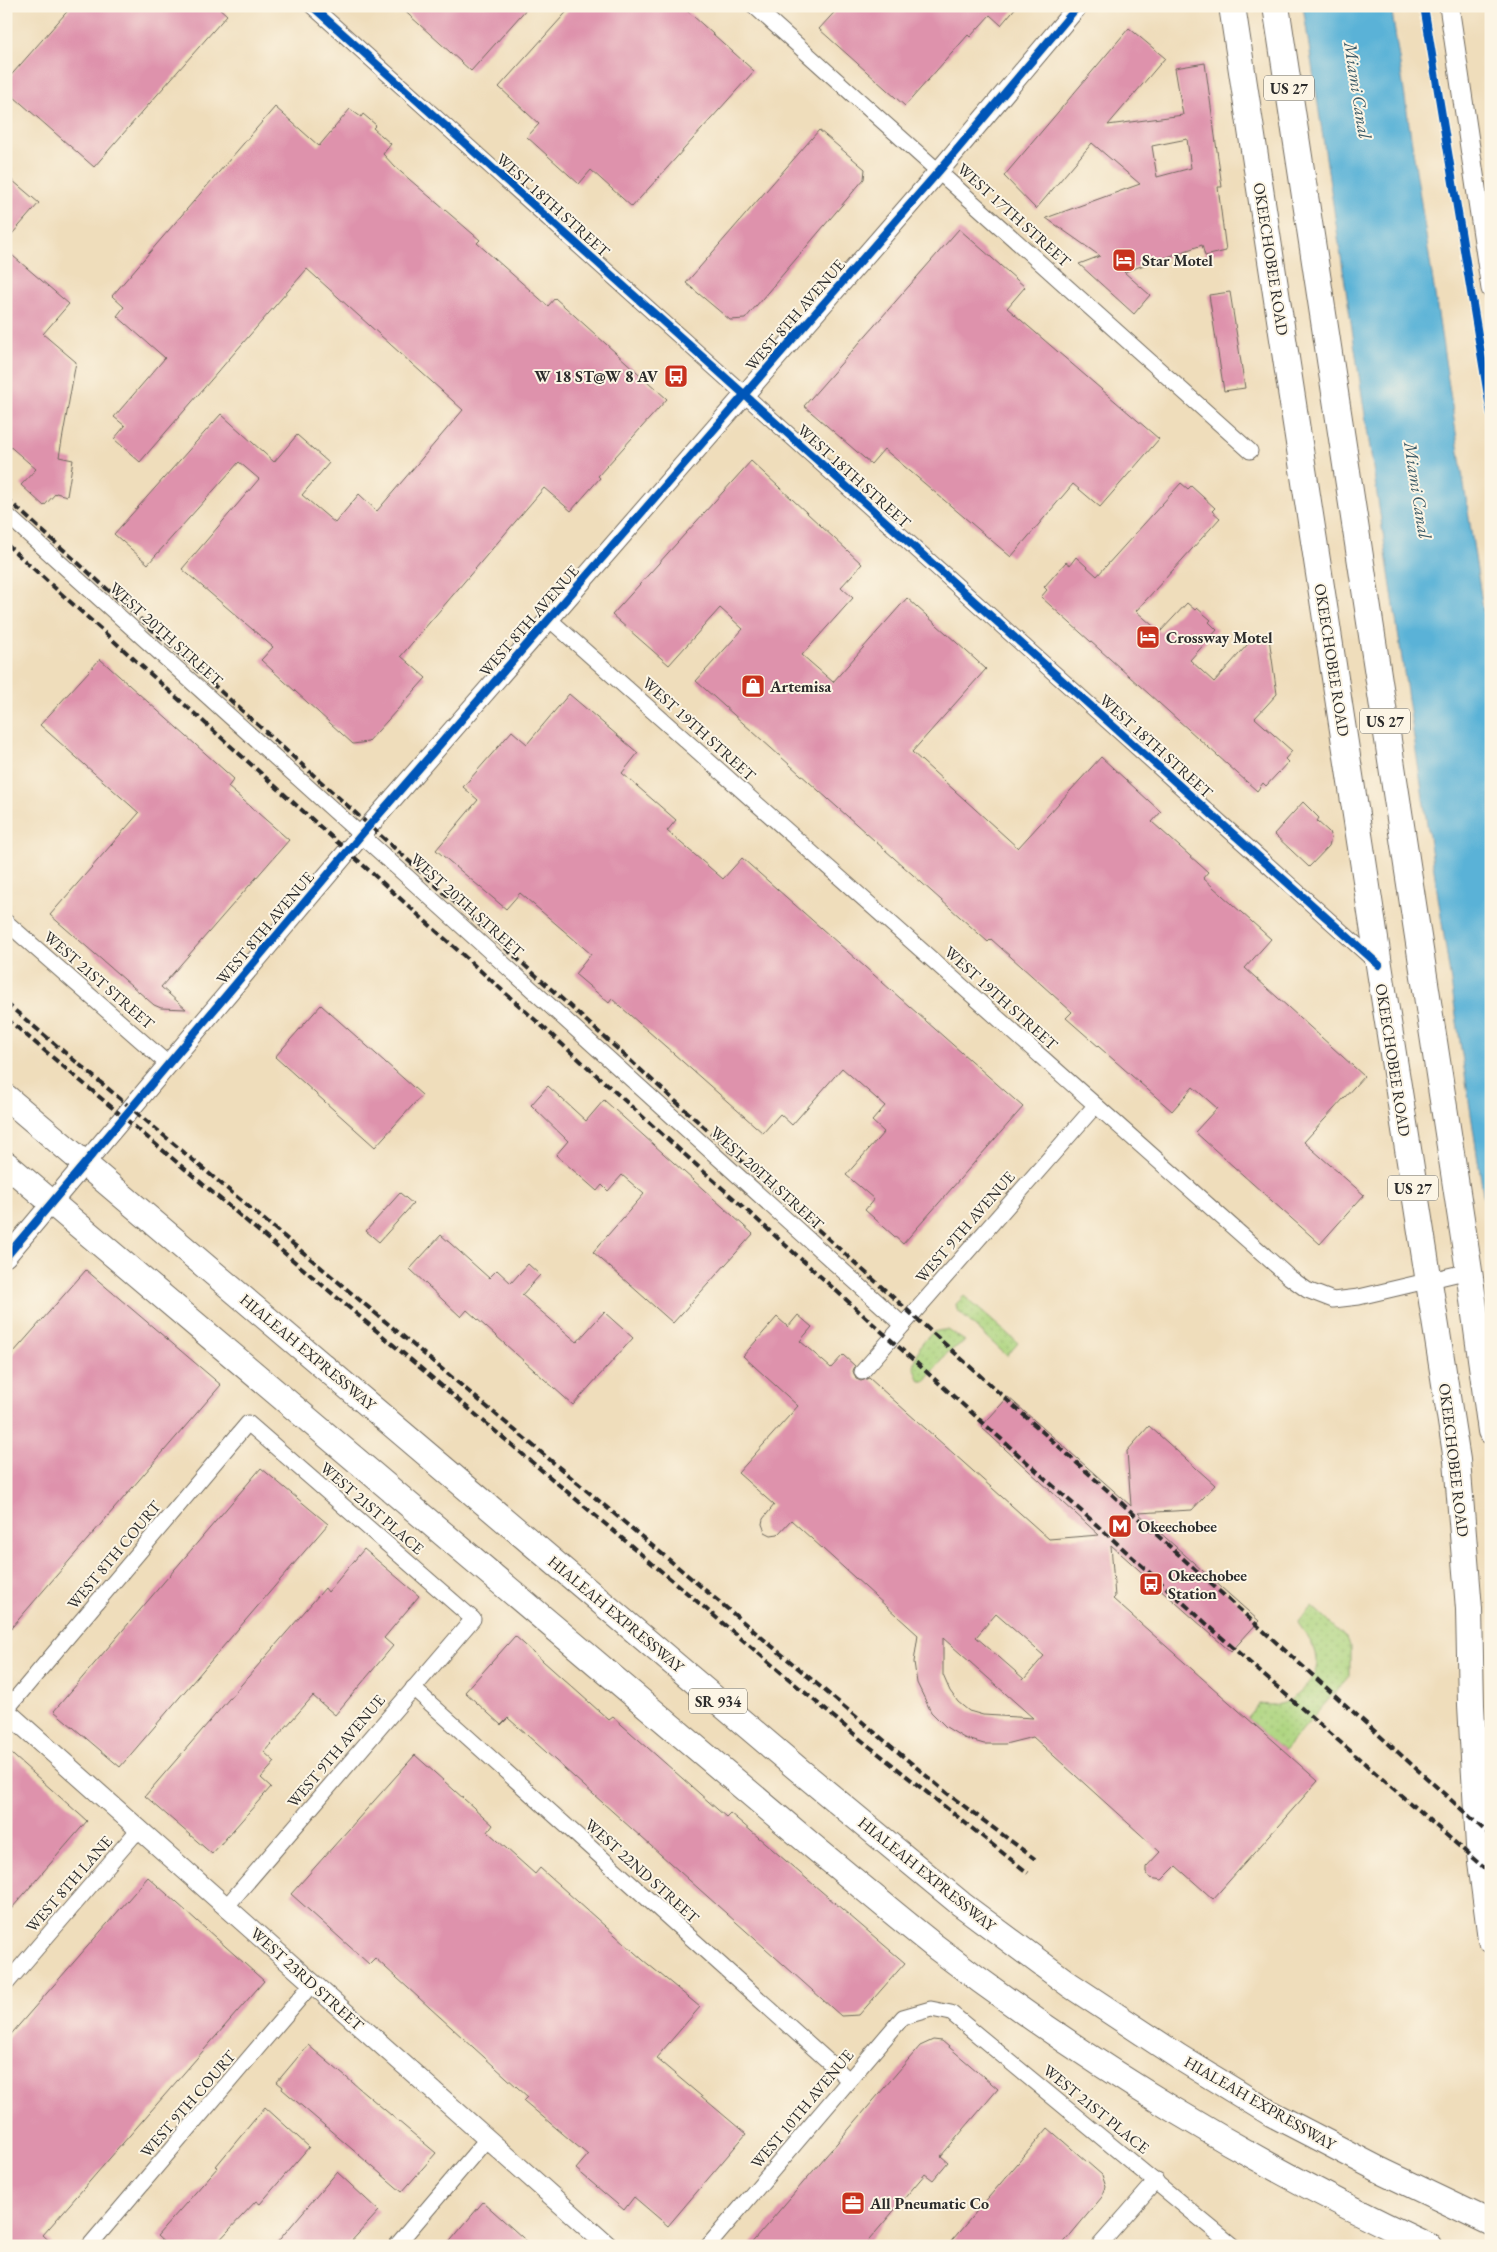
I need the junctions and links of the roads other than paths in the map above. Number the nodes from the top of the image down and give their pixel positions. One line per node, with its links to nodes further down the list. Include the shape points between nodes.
1 (312, 6): 9 (street, WEST 18TH STREET)
2 (754, 6): 7 (street, WEST 17TH STREET)
3 (1078, 6): 7 (street, WEST 8TH AVENUE)
4 (1232, 6): 15 (highway, OKEECHOBEE ROAD / US 27)
5 (1276, 6): 23 (highway, US 27)
6 (1449, 6): 8 (street)
7 (938, 171): 9 (street, WEST 8TH AVENUE); 10 (street, WEST 17TH STREET)
8 (1490, 285)
9 (744, 395): 12 (street, WEST 8TH AVENUE); 15 (street, WEST 18TH STREET)
10 (1250, 451)
11 (6, 514): 13 (street, WEST 20TH STREET)
12 (549, 619): 13 (street, WEST 8TH AVENUE); 18 (street, WEST 19TH STREET)
13 (362, 834): 16 (street, WEST 8TH AVENUE); 25 (street, WEST 20TH STREET)
14 (6, 922): 16 (street, WEST 21ST STREET)
15 (1378, 965): 24 (highway, OKEECHOBEE ROAD / US 27)
16 (169, 1065): 19 (street, WEST 8TH AVENUE)
17 (6, 1097): 19 (main road, HIALEAH EXPRESSWAY / SR 934)
18 (1095, 1106): 24 (street, WEST 19TH STREET, via 1307,1290 1333,1300); 25 (street, WEST 9TH AVENUE)
19 (86, 1162): 21 (street, WEST 8TH AVENUE); 41 (main road, HIALEAH EXPRESSWAY / SR 934, via 799,1770 961,1904 1070,1985 1272,2114)
20 (6, 1164): 21 (main road, SR 934)
21 (52, 1205): 22 (street, WEST 8TH AVENUE); 48 (main road, SR 934, via 934,1945 1037,2020 1139,2087 1279,2171)
22 (6, 1257)
23 (1469, 1271): 24 (street, WEST 19TH STREET); 28 (highway, US 27)
24 (1428, 1280): 34 (highway, OKEECHOBEE ROAD / US 27, via 1457,1460 1469,1609 1470,1705 1479,1846)
25 (903, 1325): 26 (street, WEST 9TH AVENUE)
26 (862, 1372)
27 (248, 1423): 29 (street, WEST 21ST PLACE); 31 (street, WEST 8TH COURT)
28 (1491, 1432)
29 (473, 1619): 30 (street, WEST 9TH AVENUE)
30 (413, 1688): 33 (street, WEST 9TH AVENUE); 38 (street, WEST 22ND STREET)
31 (6, 1710): 32 (street, WEST 23RD STREET)
32 (139, 1829): 33 (street, WEST 23RD STREET); 35 (street, WEST 8TH LANE)
33 (226, 1907): 36 (street, WEST 23RD STREET)
34 (1491, 1939)
35 (6, 1984)
36 (312, 1984): 39 (street, WEST 23RD STREET); 42 (street, WEST 9TH COURT)
37 (931, 2009): 38 (street, WEST 10TH AVENUE, via 903,2017); 40 (street, WEST 21ST PLACE, via 951,2013)
38 (848, 2080): 45 (street, WEST 10TH AVENUE)
39 (487, 2139): 43 (street); 44 (street, WEST 23RD STREET)
40 (1156, 2181): 46 (street); 47 (street, WEST 21ST PLACE)
41 (1489, 2222)
42 (89, 2246)
43 (396, 2246)
44 (608, 2246)
45 (708, 2246)
46 (1099, 2246)
47 (1233, 2246)
48 (1429, 2246)

